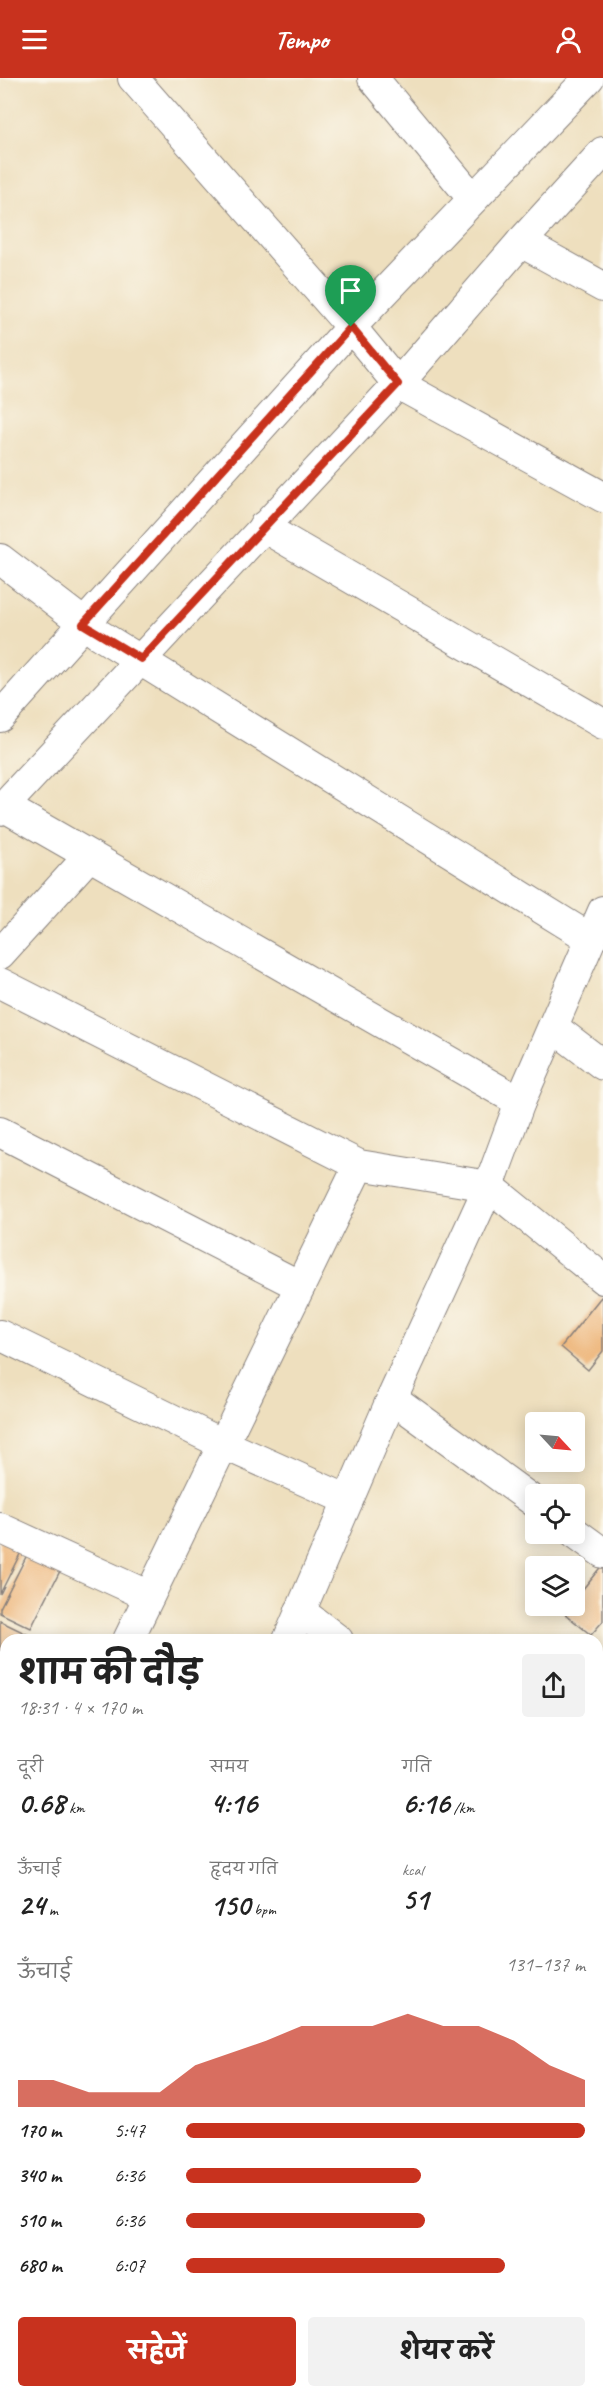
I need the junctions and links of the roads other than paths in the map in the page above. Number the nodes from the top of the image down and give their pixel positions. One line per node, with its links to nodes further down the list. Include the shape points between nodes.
1 (133, 78): 8 (street)
2 (373, 78): 5 (street)
3 (589, 78): 5 (street)
4 (603, 152): 6 (street)
5 (473, 199): 8 (street)
6 (521, 242): 7 (street); 9 (street)
7 (603, 287)
8 (357, 335): 9 (street); 13 (street)
9 (392, 376): 10 (street); 11 (street)
10 (603, 498)
11 (262, 527): 14 (street); 16 (street)
12 (0, 559): 13 (street)
13 (91, 629): 14 (street); 15 (street)
14 (132, 654): 17 (street); 20 (street)
15 (0, 717)
16 (603, 724)
17 (2, 808): 18 (street)
18 (89, 856): 21 (street); 25 (street)
19 (603, 911): 20 (street)
20 (591, 939): 23 (street)
21 (0, 954)
22 (0, 983): 27 (street)
23 (552, 1027): 24 (street); 25 (street)
24 (603, 1065)
25 (520, 1102): 28 (street)
26 (0, 1132): 30 (street)
27 (360, 1165): 28 (street); 30 (street)
28 (489, 1186): 29 (street); 32 (street)
29 (603, 1279)
30 (300, 1286): 33 (street)
31 (0, 1335): 33 (street)
32 (392, 1398): 34 (street); 35 (street)
33 (223, 1444): 35 (street); 39 (street)
34 (525, 1495)
35 (348, 1500): 40 (street)
36 (0, 1528): 39 (street)
37 (585, 1540): 38 (street)
38 (603, 1553)
39 (149, 1596): 41 (street)
40 (300, 1611): 42 (street); 43 (street)
41 (131, 1634)
42 (290, 1634)
43 (330, 1634)

